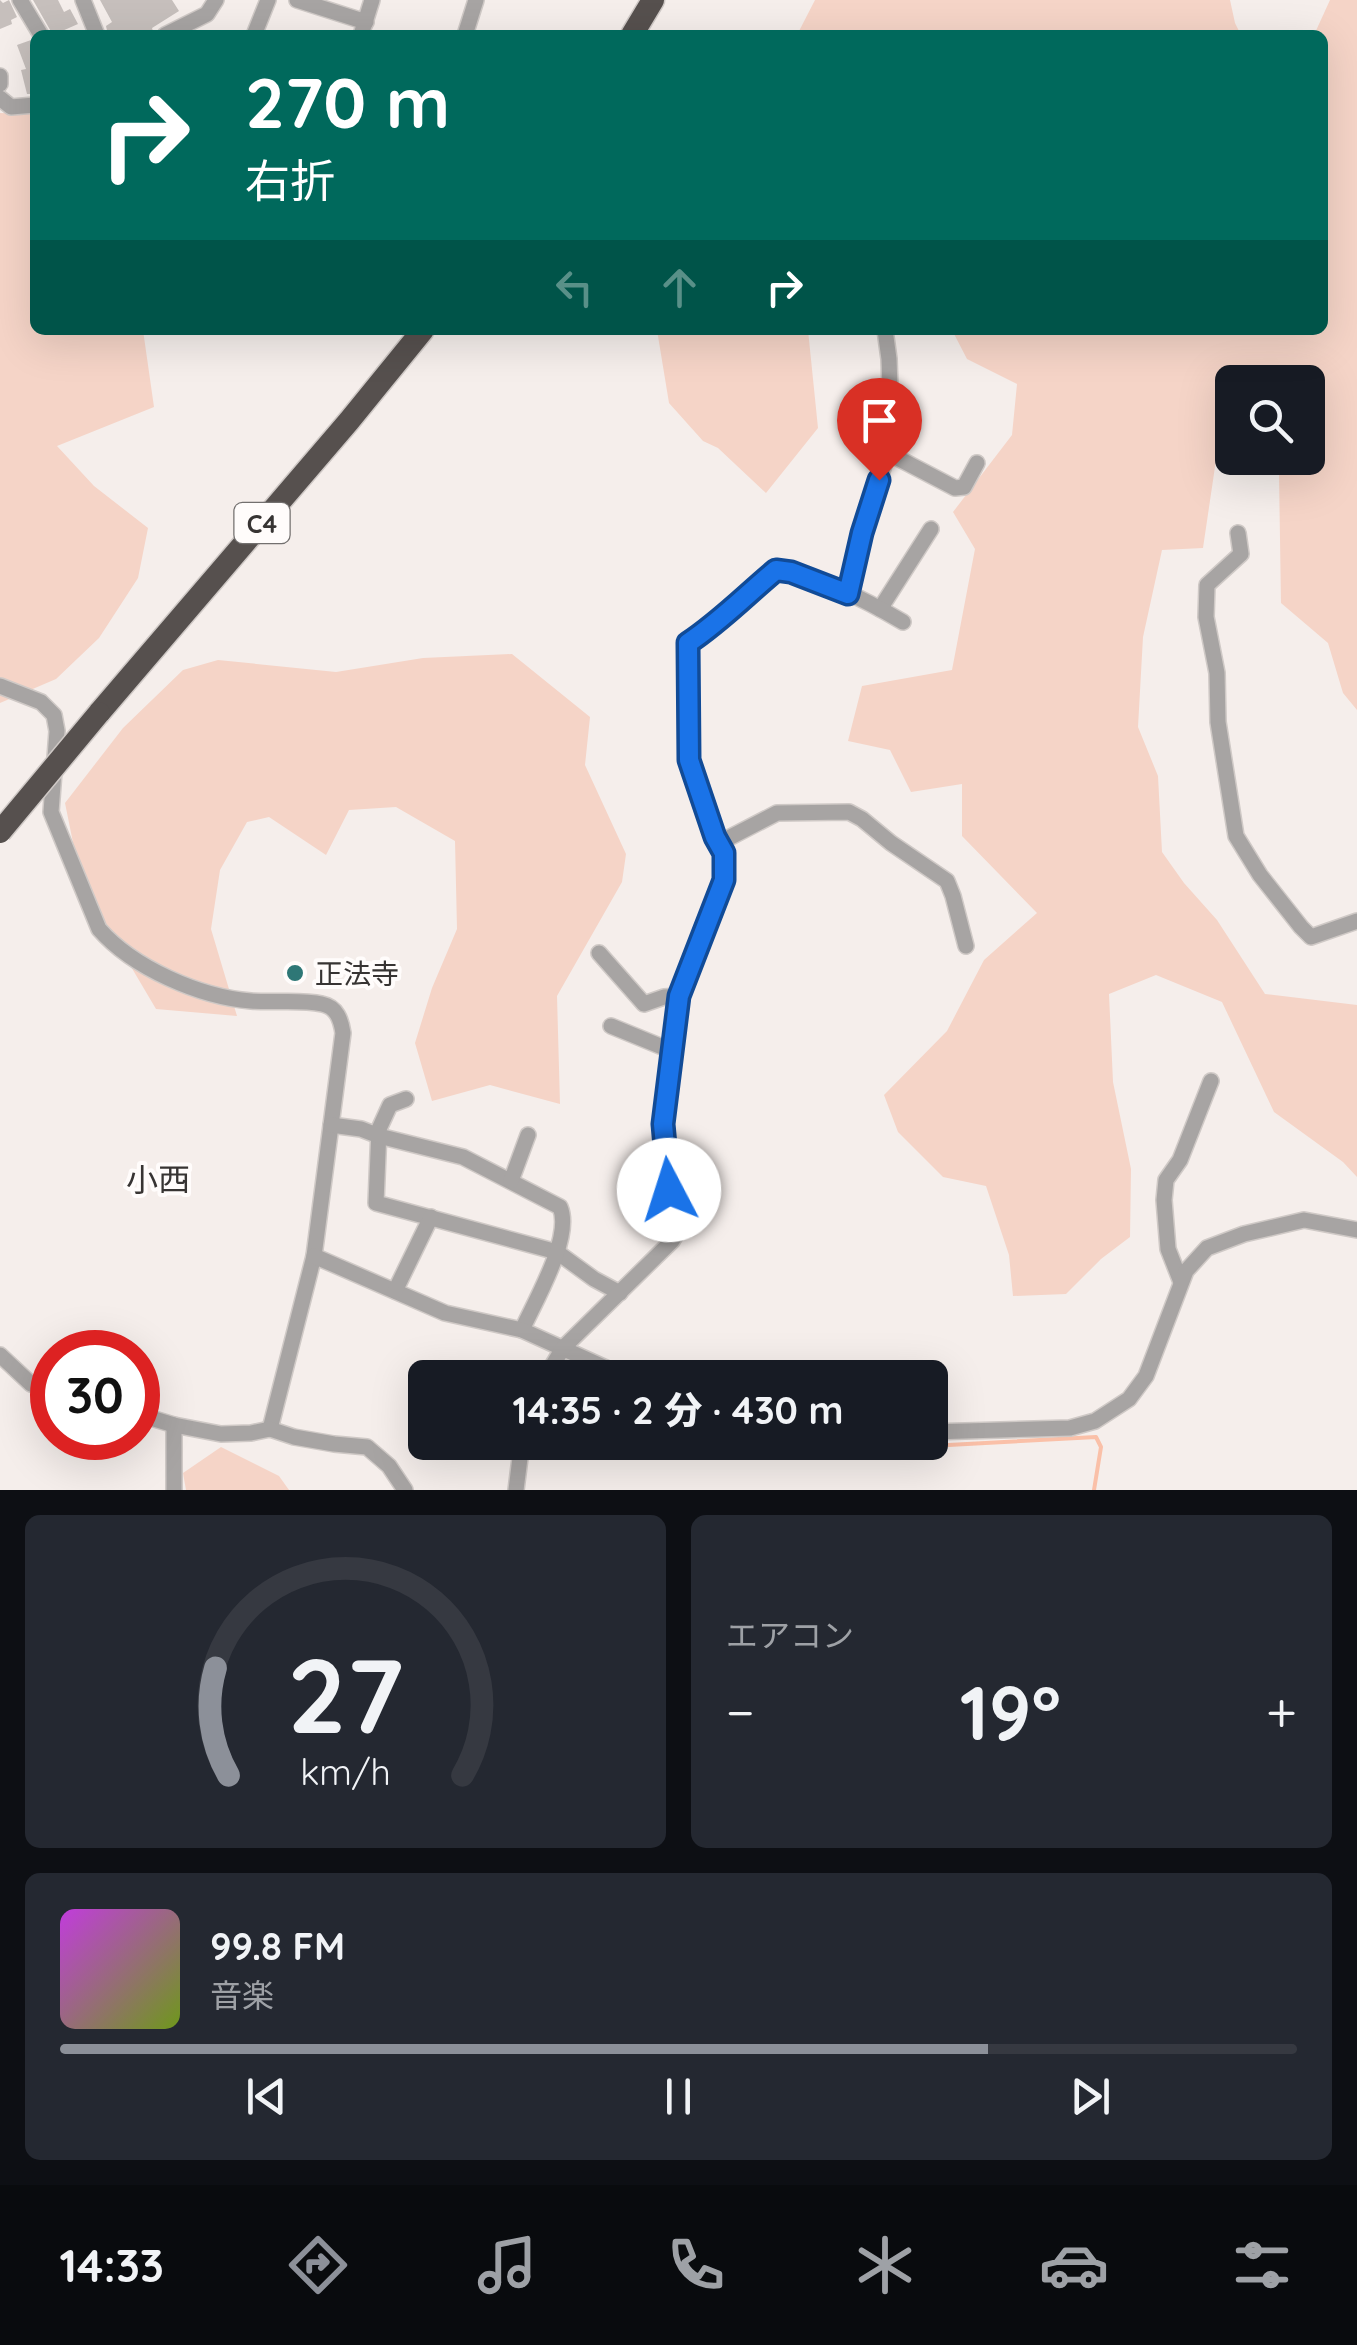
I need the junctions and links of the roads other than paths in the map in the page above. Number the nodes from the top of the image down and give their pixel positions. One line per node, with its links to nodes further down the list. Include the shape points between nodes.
1 (20, 0): 10 (street)
2 (83, 0): 11 (street)
3 (216, 0): 12 (street, via 207,14)
4 (268, 0): 13 (street)
5 (297, 0): 9 (street)
6 (372, 0): 9 (street)
7 (476, 0): 14 (street)
8 (652, 0): 15 (highway)
9 (363, 29)
10 (38, 30)
11 (96, 30)
12 (175, 30)
13 (256, 30)
14 (467, 30)
15 (635, 30)
16 (0, 98): 17 (street, via 11,107)
17 (30, 105)
18 (419, 335): 28 (highway, C4, bridge)
19 (886, 335): 20 (street)
20 (888, 454): 21 (street, via 955,488 964,487); 24 (street)
21 (978, 464)
22 (931, 528): 25 (street)
23 (1238, 533): 30 (street, via 1241,554 1208,585 1206,617 1236,836 1311,936)
24 (848, 594): 25 (street); 29 (street, via 776,570 688,643 689,760)
25 (880, 609): 26 (street)
26 (902, 622)
27 (0, 686): 38 (street, via 41,702 54,715 51,812 99,929 111,942 150,969 217,998 325,1004 340,1017)
28 (0, 832)
29 (719, 843): 31 (street, via 777,813 849,812 947,882); 33 (street, via 724,880)
30 (1357, 921)
31 (966, 946)
32 (599, 953): 33 (street, via 644,1004)
33 (679, 996): 35 (street)
34 (611, 1026): 35 (street)
35 (672, 1051): 48 (street, via 663,1124 678,1230)
36 (1212, 1081): 46 (street, via 1166,1180 1168,1249)
37 (406, 1099): 40 (street, via 390,1105)
38 (331, 1124): 40 (street); 45 (street)
39 (528, 1135): 41 (street)
40 (379, 1136): 41 (street, via 463,1156); 42 (street, via 376,1203)
41 (511, 1182): 44 (street, via 560,1208)
42 (430, 1216): 44 (street); 47 (street)
43 (1357, 1230): 46 (street, via 1304,1220 1244,1234 1207,1248)
44 (557, 1252): 48 (street); 49 (street)
45 (314, 1256): 47 (street); 57 (street)
46 (1181, 1282): 58 (street, via 1146,1376 1110,1412 1070,1428)
47 (395, 1291): 49 (street, via 446,1313)
48 (620, 1293): 50 (street)
49 (522, 1330): 50 (street)
50 (564, 1348): 52 (street); 53 (street)
51 (0, 1355): 54 (street)
52 (556, 1360)
53 (590, 1360)
54 (30, 1383)
55 (160, 1421): 56 (street)
56 (174, 1425): 57 (street, via 221,1434); 60 (street)
57 (270, 1429): 61 (street, via 367,1447)
58 (948, 1431)
59 (520, 1460): 62 (street)
60 (174, 1490)
61 (405, 1490)
62 (516, 1490)

